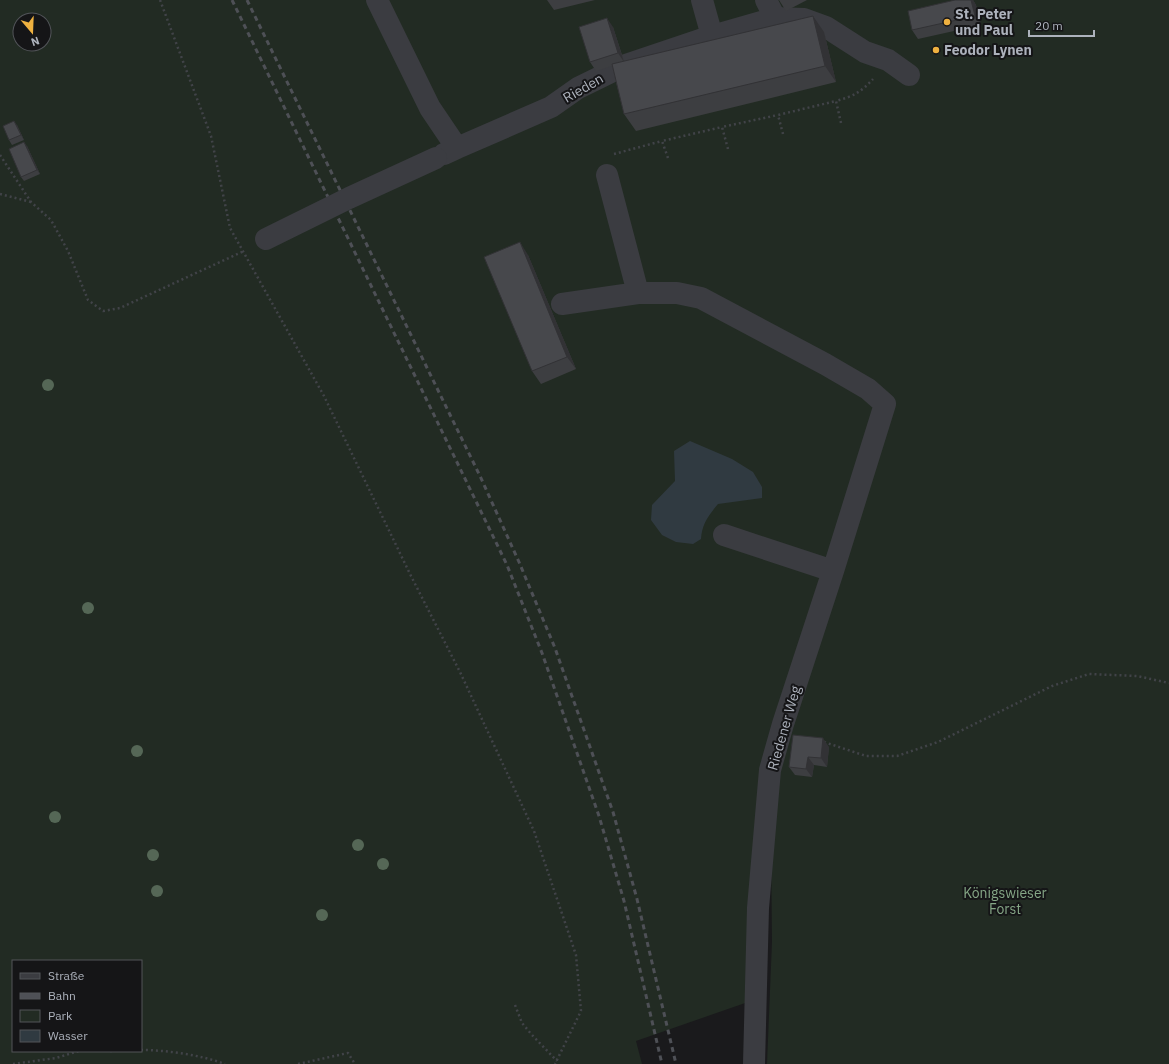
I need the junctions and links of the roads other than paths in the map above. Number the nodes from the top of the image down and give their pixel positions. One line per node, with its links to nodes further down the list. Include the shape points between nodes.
1 (377, 0): 6 (street, via 430,108)
2 (702, 0): 4 (street)
3 (770, 9): 4 (street, Rieden); 5 (street, Rieden, via 826,26 865,52 888,60)
4 (712, 36): 6 (street, Rieden, via 624,66 578,88 551,107)
5 (909, 75)
6 (467, 145): 8 (street, Rieden, bridge)
7 (607, 175): 9 (street)
8 (266, 239)
9 (638, 293): 10 (street); 12 (street, Riedener Weg, via 677,293 701,298 825,364 868,389 885,404)
10 (562, 304)
11 (724, 535): 12 (street)
12 (833, 571): 13 (street, Riedener Weg, via 770,770 758,908)
13 (754, 1064)

